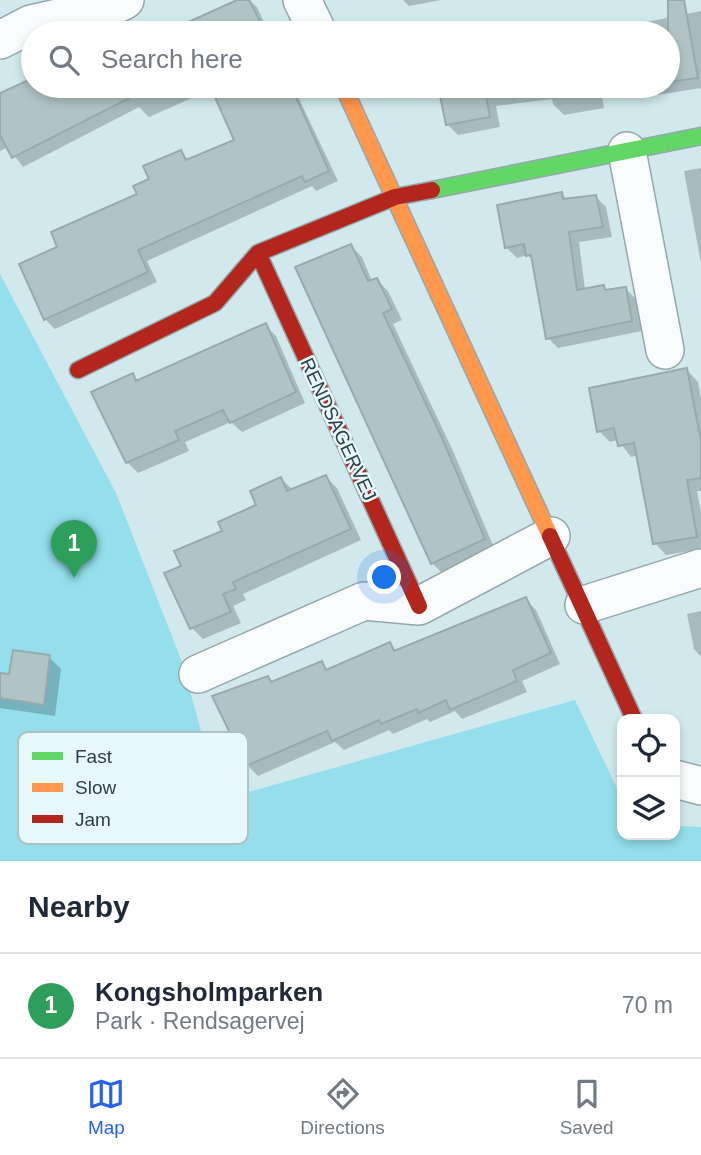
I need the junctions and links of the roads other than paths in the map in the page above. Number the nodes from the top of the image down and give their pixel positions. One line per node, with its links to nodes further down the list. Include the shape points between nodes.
1 (302, 0): 4 (street)
2 (118, 2): 3 (street)
3 (43, 21)
4 (312, 21)
5 (21, 29): 6 (street)
6 (0, 40)
7 (349, 98): 10 (street)
8 (701, 136): 9 (street)
9 (627, 151): 10 (street); 12 (street)
10 (395, 197): 11 (street); 14 (street)
11 (258, 253): 13 (street, via 215,303); 17 (street, RENDSAGERVEJ)
12 (665, 350)
13 (78, 370)
14 (551, 536): 16 (street); 17 (street)
15 (701, 568): 16 (street)
16 (584, 605): 19 (street)
17 (419, 606): 18 (street, via 364,601)
18 (198, 674)
19 (632, 714)
20 (680, 780): 21 (street)
21 (701, 786)

